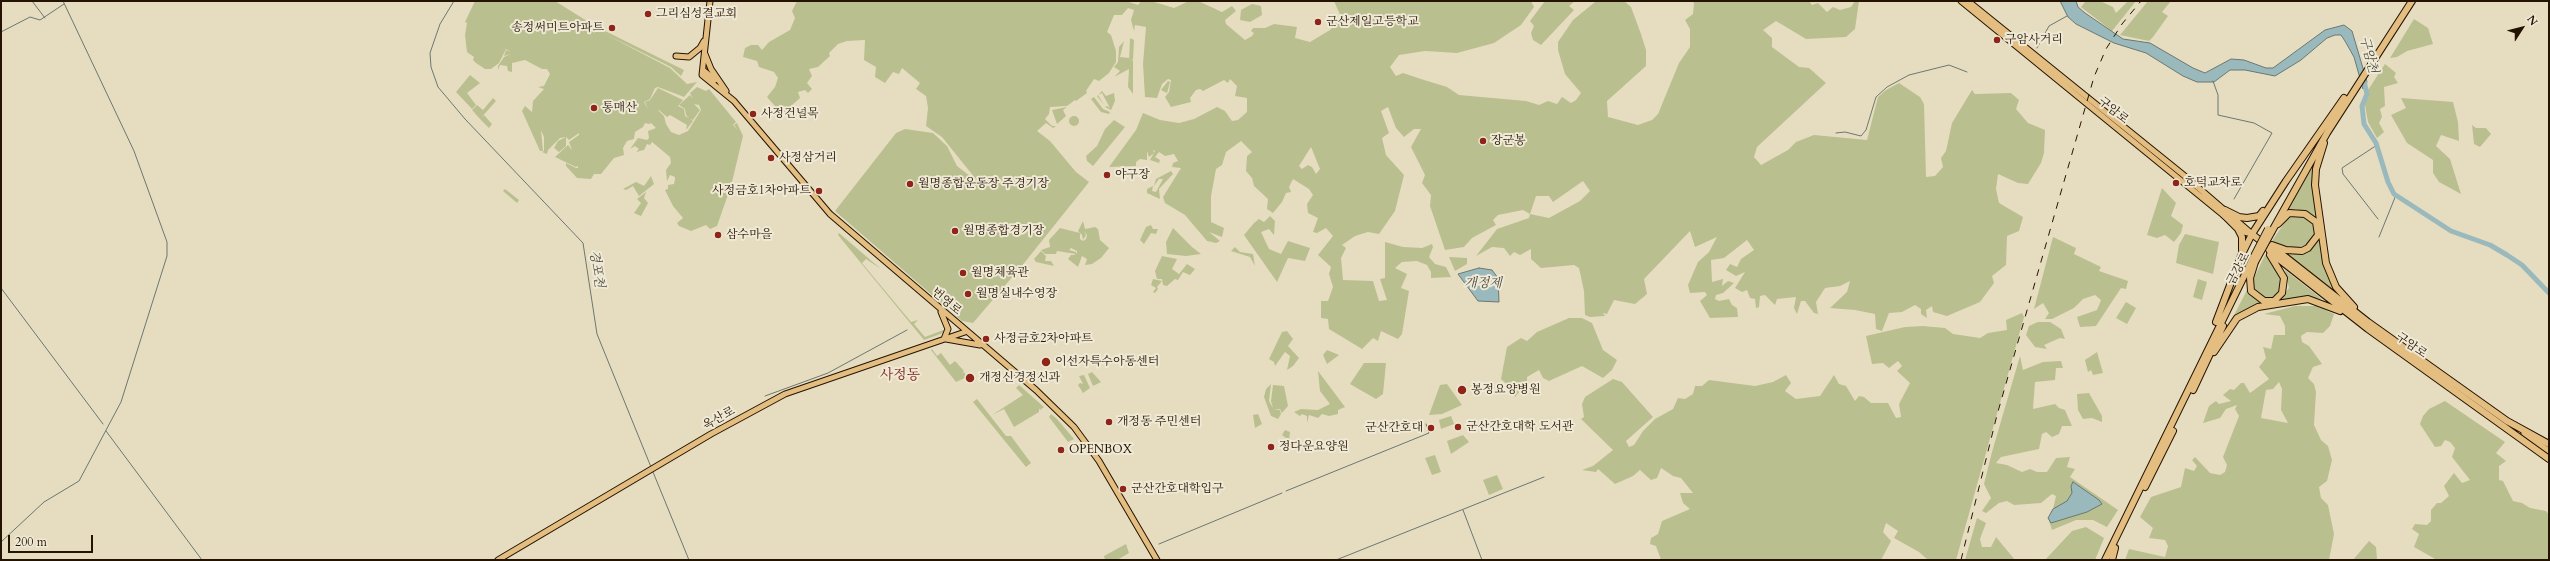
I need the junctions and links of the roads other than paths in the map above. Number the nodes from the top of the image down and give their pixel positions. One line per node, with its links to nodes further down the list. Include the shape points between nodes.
1 (710, 1): 6 (main road)
2 (1961, 1): 15 (main road, 구암로)
3 (1968, 1): 15 (main road, 구암로)
4 (2408, 1): 9 (highway, 금강로)
5 (2412, 1): 9 (highway, 금강로)
6 (706, 38): 7 (main road); 8 (main road, via 689,58)
7 (704, 51): 10 (main road); 11 (main road, via 711,69)
8 (676, 56)
9 (2371, 60): 12 (highway, 금강로)
10 (703, 72): 11 (main road); 13 (main road, 번영로)
11 (723, 87): 13 (main road)
12 (2346, 99): 14 (highway); 16 (highway, 금강로); 22 (highway, via 2319,157 2315,184 2326,263 2330,274 2336,287)
13 (734, 101): 21 (main road, 번영로, via 830,214)
14 (2273, 199): 15 (highway, via 2259,216 2254,218); 17 (highway)
15 (2224, 212): 17 (main road, 구암로, via 2244,232); 19 (highway, via 2242,237)
16 (2270, 230): 18 (highway, via 2289,213 2298,212 2311,216 2316,222 2318,236 2302,251 2286,250 2274,244); 20 (highway, 금강로, bridge)
17 (2252, 234): 18 (highway, 구암로); 19 (highway)
18 (2267, 246): 20 (highway, via 2284,278 2282,293 2274,301 2264,302 2251,291 2250,278); 22 (highway, 구암로, via 2274,248)
19 (2241, 256): 27 (highway)
20 (2254, 261): 26 (highway, 금강로); 27 (highway, 금강로)
21 (941, 310): 23 (main road, 번영로); 24 (main road, via 948,327)
22 (2370, 326): 26 (highway, via 2319,301 2297,299 2246,311 2237,318); 28 (highway, 구암로); 31 (highway, 구암로)
23 (965, 332): 24 (main road, 옥산로); 25 (main road, 번영로)
24 (944, 339): 25 (main road); 33 (main road, 옥산로, via 785,394 711,434 663,465)
25 (983, 346): 34 (main road, 번영로, via 1036,390 1074,427 1099,461)
26 (2207, 361): 32 (highway, 금강로)
27 (2191, 385): 35 (highway, 금강로)
28 (2507, 421): 29 (highway); 30 (main road, 구암로)
29 (2549, 444)
30 (2549, 451)
31 (2549, 459)
32 (2115, 548): 36 (highway, 금강로); 37 (highway)
33 (498, 560)
34 (1157, 560)
35 (2104, 560)
36 (2108, 560)
37 (2112, 560)

